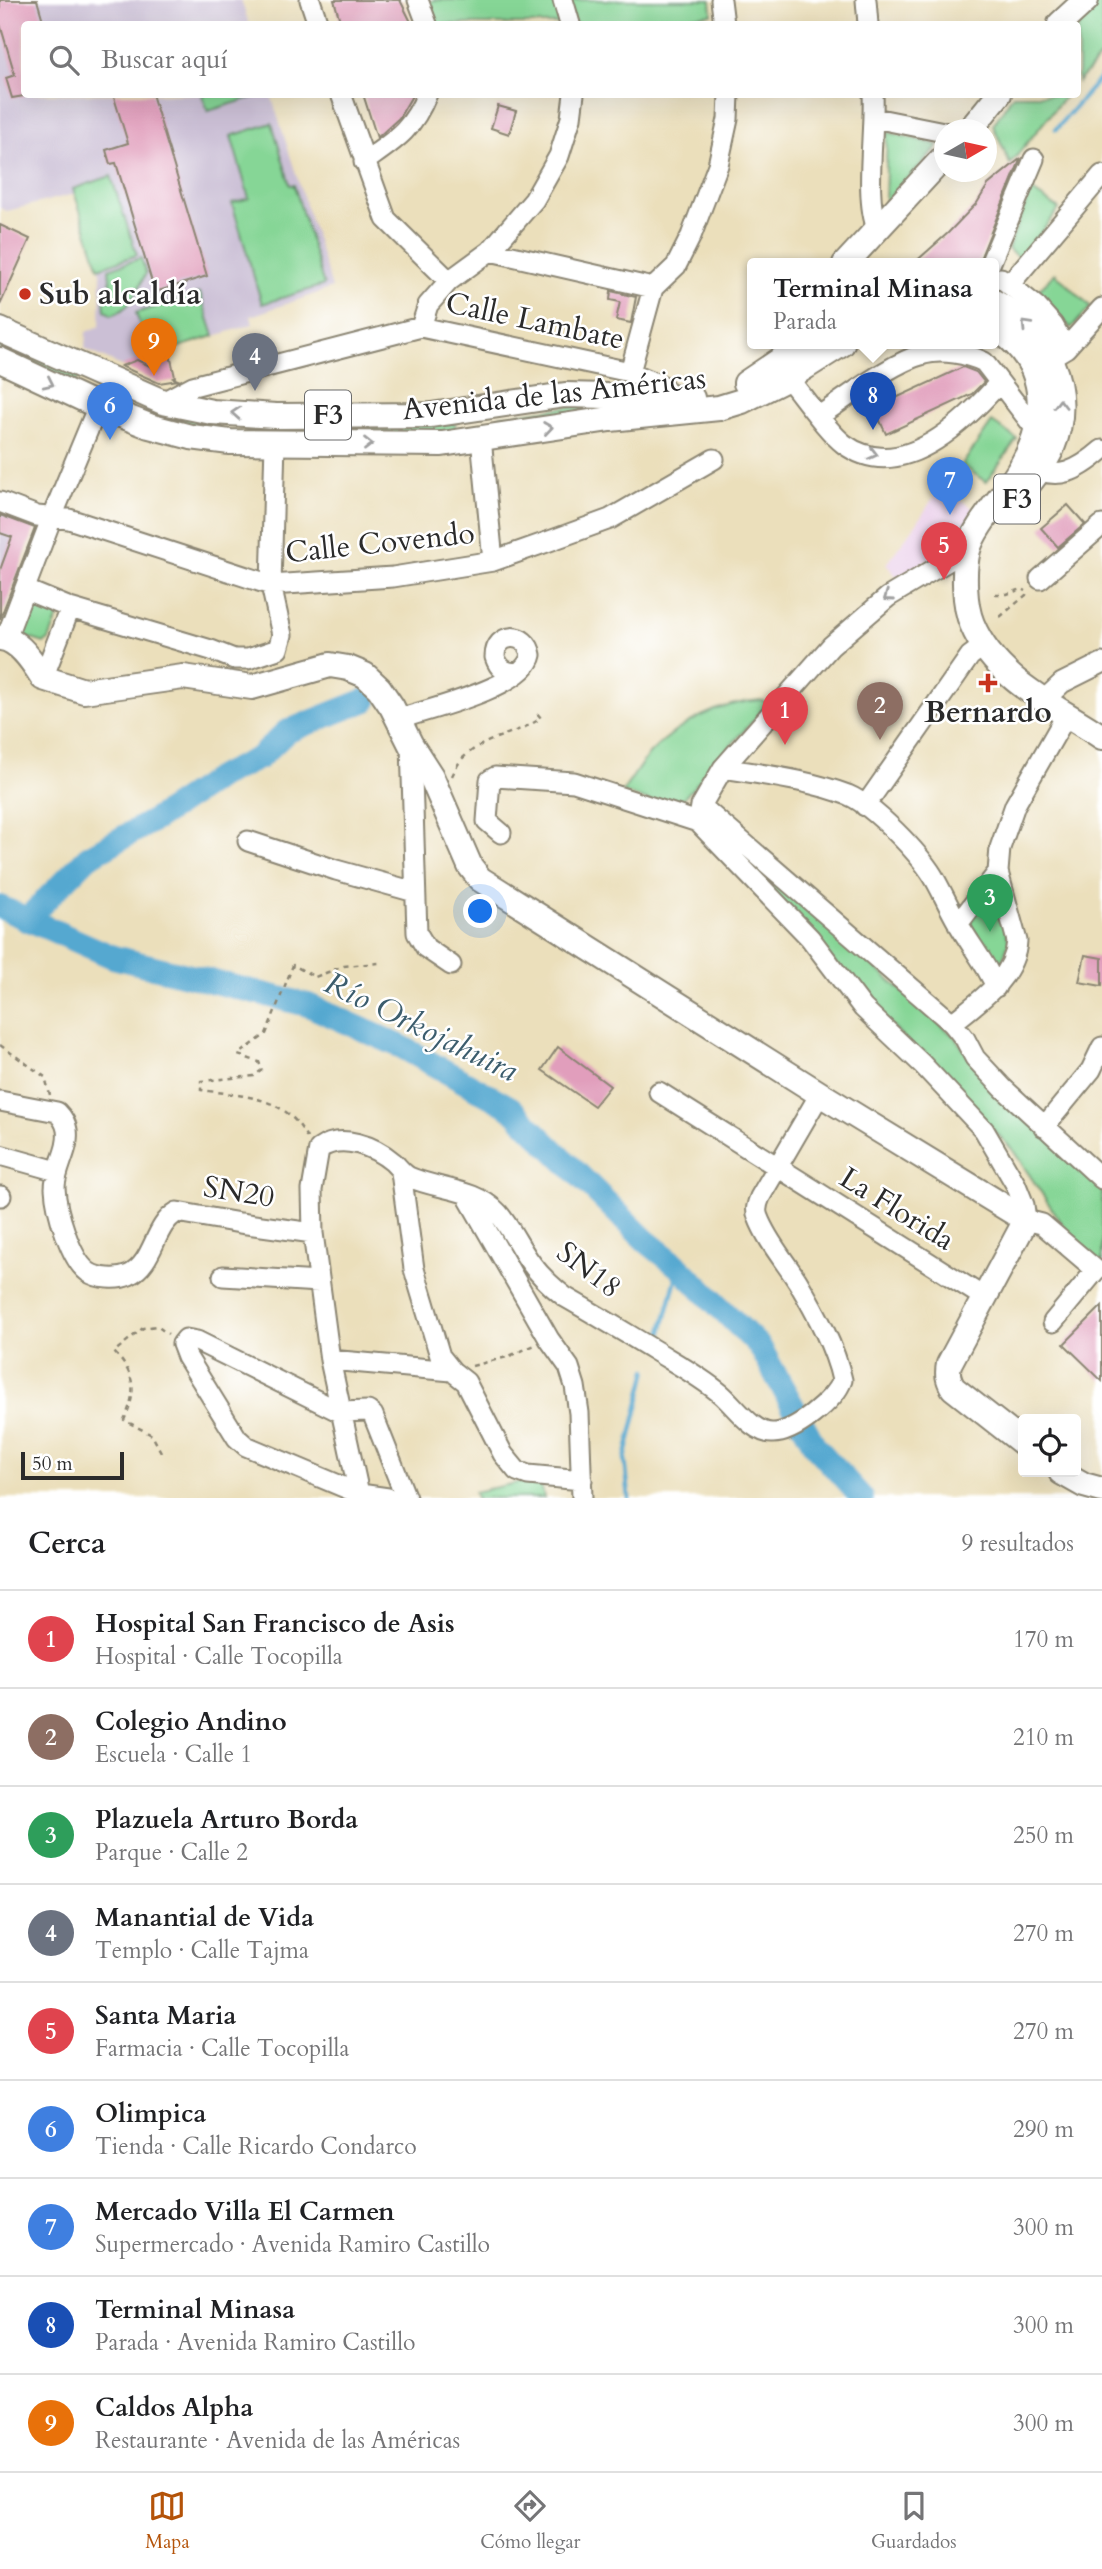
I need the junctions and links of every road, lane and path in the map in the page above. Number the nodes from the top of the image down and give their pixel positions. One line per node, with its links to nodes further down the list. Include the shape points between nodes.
1 (310, 0): 7 (street)
2 (418, 0): 8 (street)
3 (563, 0): 9 (street)
4 (721, 0): 10 (street)
5 (866, 0): 11 (street)
6 (1086, 0): 12 (main road)
7 (317, 21)
8 (426, 21)
9 (569, 21)
10 (724, 21)
11 (868, 21)
12 (1063, 21)
13 (342, 98): 23 (street)
14 (425, 98): 23 (street, via 417,118)
15 (574, 98): 27 (street, via 559,156 534,200)
16 (729, 98): 31 (street, via 718,165 705,200 676,266)
17 (873, 98): 19 (street)
18 (996, 98): 20 (main road)
19 (874, 118): 21 (street); 26 (street, via 871,206)
20 (979, 119)
21 (934, 130)
22 (1034, 159): 29 (street)
23 (364, 162): 30 (street, via 386,219)
24 (934, 168): 26 (main road)
25 (1102, 175): 32 (street)
26 (877, 228): 28 (main road)
27 (490, 251): 30 (street); 31 (street)
28 (850, 258)
29 (993, 258)
30 (449, 281): 34 (street, via 428,305)
31 (653, 288): 41 (street)
32 (1001, 294): 39 (main road, F3)
33 (1102, 308): 39 (street)
34 (421, 327): 41 (street, Calle Lambate); 45 (street, via 193,386)
35 (0, 330): 43 (main road, Avenida de las Américas / F3)
36 (999, 331): 39 (main road, F3)
37 (782, 349): 42 (main road, via 766,354)
38 (831, 349): 42 (main road, F3)
39 (1050, 357): 51 (main road, F3, via 1040,386)
40 (0, 360): 46 (main road, Avenida de las Américas / F3, one-way to 46)
41 (630, 372): 47 (street, Calle Lambate, via 663,386)
42 (777, 374): 47 (main road, Avenida de las Américas / F3, via 742,401 719,408); 50 (street)
43 (109, 380): 45 (main road, Avenida de las Américas / F3); 46 (main road)
44 (999, 383): 50 (street, via 992,369 974,357 925,354); 50 (street, one-way to 44, via 844,444 871,456 890,458 927,446 977,407); 51 (street)
45 (163, 402): 49 (main road, Avenida de las Américas / F3, one-way to 45, via 190,409)
46 (98, 405): 53 (main road, Avenida de las Américas / F3, via 191,437); 58 (street)
47 (671, 406): 48 (main road, Avenida de las Américas / F3, via 565,395); 52 (main road, Avenida de las Américas / F3, one-way to 47)
48 (476, 409): 49 (main road, Avenida de las Américas / F3, via 430,415); 52 (main road)
49 (276, 416): 53 (main road)
50 (819, 416)
51 (1047, 434): 56 (main road, F3)
52 (481, 438): 53 (main road, Avenida de las Américas / F3, one-way to 52, via 442,444); 61 (street)
53 (275, 442): 62 (street)
54 (1102, 450): 56 (street, via 1081,468 1064,473)
55 (714, 458): 61 (street, Calle Covendo, via 610,519)
56 (1032, 468): 60 (main road, F3, via 981,527); 69 (main road, F3, via 986,544 980,566)
57 (0, 502): 58 (street, Calle Covendo)
58 (52, 517): 62 (street, Calle Covendo); 64 (street)
59 (1102, 526): 63 (street)
60 (968, 550): 69 (main road, F3, via 968,612); 79 (street, one-way to 79, via 915,579 869,612 831,646)
61 (493, 561): 62 (street, Calle Covendo, via 393,577)
62 (271, 585): 66 (street, via 282,642 278,649 248,659 234,659)
63 (1033, 585): 65 (path); 67 (path)
64 (26, 590): 66 (street); 68 (street)
65 (995, 594)
66 (71, 608): 72 (street)
67 (1000, 617)
68 (3, 638): 72 (main road, via 33,662)
69 (985, 645): 73 (main road, F3, via 1016,682); 81 (street, via 970,656)
70 (1102, 663): 73 (street, via 1062,683)
71 (518, 672): 76 (street, via 471,697)
72 (43, 678): 76 (main road, via 84,691 183,677 252,687 330,665 365,675)
73 (1043, 701): 75 (main road, F3)
74 (536, 712): 80 (path, via 541,719 482,744 463,758)
75 (1068, 714): 77 (main road, F3); 85 (street, via 1015,805 1000,848)
76 (398, 719): 78 (main road)
77 (1102, 737)
78 (411, 746): 86 (street); 95 (main road, via 431,776 480,879)
79 (723, 768): 81 (street, via 826,789); 82 (street)
80 (450, 779)
81 (865, 806): 87 (street, via 898,833 932,874)
82 (700, 814): 83 (street, via 574,782 495,777 486,814 487,821); 91 (street); 106 (street, via 810,938 863,1008 984,1130 1016,1185)
83 (501, 833)
84 (248, 841): 86 (street)
85 (998, 872): 87 (street); 90 (street, via 1017,941)
86 (415, 892): 89 (street, via 417,933 426,948)
87 (958, 924): 90 (street)
88 (379, 963): 99 (path, via 344,967 315,977 293,965 266,1034 238,1055 259,1062 262,1070 254,1076 201,1080 201,1090 258,1098 286,1110)
89 (451, 965)
90 (996, 987): 91 (street)
91 (952, 1023): 98 (street, via 975,1058)
92 (0, 1045): 97 (path, via 45,1077)
93 (1102, 1047): 98 (street, via 1091,1070)
94 (659, 1092): 101 (street, La Florida)
95 (820, 1094): 101 (street); 106 (main road)
96 (0, 1101): 97 (street)
97 (56, 1112): 102 (street, via 67,1129)
98 (1044, 1127): 104 (street)
99 (321, 1150): 103 (street, SN18, via 340,1141 377,1151); 107 (street, via 312,1190)
100 (0, 1156): 102 (street)
101 (778, 1169): 105 (street, SN18, via 760,1197 757,1214 822,1328 842,1380 823,1408 771,1434 756,1428 710,1385 551,1286 497,1213); 110 (street, La Florida)
102 (57, 1171): 107 (street, SN20, via 57,1208 65,1233 79,1262 101,1277 130,1275 142,1264 162,1224 177,1212)
103 (401, 1172): 105 (street, SN18); 115 (street, via 414,1269 440,1356)
104 (1102, 1179)
105 (466, 1193): 112 (street)
106 (1026, 1220): 110 (main road); 111 (street, via 1042,1224 1096,1270)
107 (313, 1233): 109 (street)
108 (223, 1276): 109 (street)
109 (319, 1282): 114 (street)
110 (985, 1298): 117 (main road, via 949,1364 948,1380)
111 (1054, 1322)
112 (549, 1339): 115 (path, via 507,1357); 120 (street, via 569,1367 575,1386)
113 (182, 1344): 116 (street, via 186,1339 197,1341); 118 (path, via 157,1326 143,1328 114,1352 126,1365 132,1382 134,1400 124,1420 152,1435); 122 (street, via 246,1446)
114 (330, 1360): 115 (street); 116 (street)
115 (452, 1371): 120 (street, via 466,1382 503,1454 517,1471)
116 (340, 1412): 122 (street); 124 (street, via 360,1410 373,1415)
117 (1018, 1439)
118 (162, 1452)
119 (1069, 1477): 121 (main road)
120 (582, 1489)
121 (1102, 1490)
122 (360, 1496): 123 (street)
123 (388, 1498)
124 (406, 1498)

